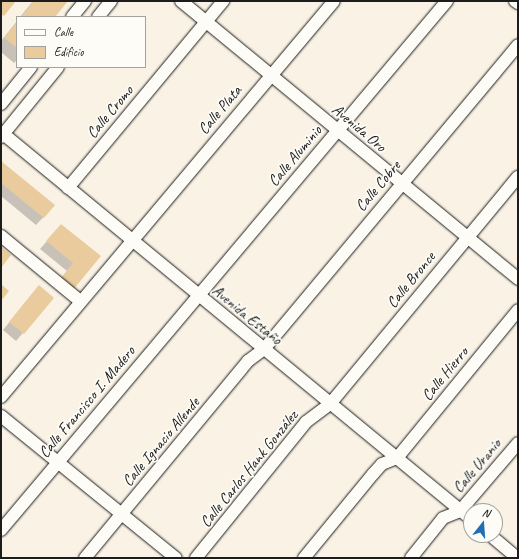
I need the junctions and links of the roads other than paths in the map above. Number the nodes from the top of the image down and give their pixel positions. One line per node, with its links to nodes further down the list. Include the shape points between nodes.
1 (85, 1): 9 (street)
2 (111, 1): 10 (street)
3 (181, 1): 11 (street, Avenida Oro)
4 (223, 1): 11 (street, Calle Cromo)
5 (334, 1): 15 (street, Calle Plata)
6 (447, 1): 17 (street, Calle Aluminio)
7 (515, 1): 8 (street)
8 (518, 3)
9 (73, 16)
10 (99, 16)
11 (206, 21): 15 (street, Avenida Oro); 21 (street, Calle Cromo)
12 (518, 45): 20 (street, Calle Cobre)
13 (30, 68): 16 (street)
14 (57, 68): 18 (street)
15 (271, 75): 17 (street, Avenida Oro); 24 (street, Calle Plata)
16 (1, 104)
17 (337, 130): 20 (street, Avenida Oro); 26 (street, Calle Aluminio)
18 (2, 134): 21 (street, Avenida Estaño)
19 (518, 177): 23 (street, Calle Bronce)
20 (400, 184): 23 (street, Avenida Oro); 29 (street, Calle Cobre)
21 (68, 188): 24 (street, Avenida Estaño)
22 (1, 236): 27 (street)
23 (467, 237): 25 (street, Avenida Oro); 31 (street, Calle Bronce)
24 (132, 241): 26 (street, Avenida Estaño); 27 (street, Calle Plata)
25 (518, 279)
26 (198, 295): 29 (street, Avenida Estaño); 35 (street, Calle Francisco I. Madero)
27 (80, 301): 30 (street, Calle Plata)
28 (518, 310): 34 (street, Calle Hierro)
29 (264, 349): 31 (street, Avenida Estaño); 37 (street, Calle Ignacio Allende, via 248,361)
30 (1, 397)
31 (330, 404): 34 (street, Avenida Estaño); 43 (street, Calle Carlos Hank González, via 306,422)
32 (1, 416): 35 (street)
33 (518, 443): 36 (street, Calle Uranio)
34 (397, 458): 36 (street, Avenida Estaño); 44 (street, via 382,464)
35 (58, 461): 37 (street); 39 (street, Calle Francisco I. Madero)
36 (460, 511): 38 (street, Avenida Estaño); 45 (street, via 443,518)
37 (123, 513): 41 (street, Calle Ignacio Allende); 42 (street)
38 (463, 513)
39 (1, 530)
40 (499, 543): 46 (street)
41 (85, 558)
42 (176, 558)
43 (196, 558)
44 (304, 558)
45 (411, 558)
46 (517, 558)

